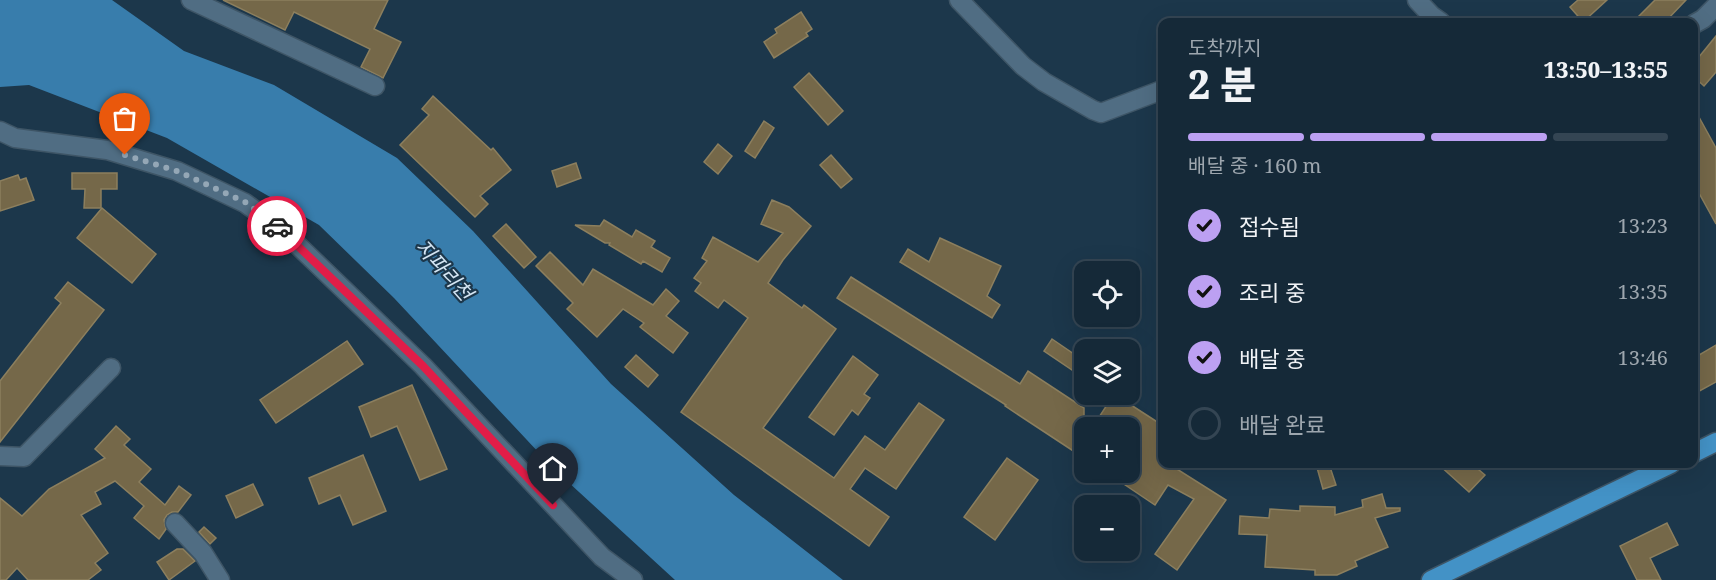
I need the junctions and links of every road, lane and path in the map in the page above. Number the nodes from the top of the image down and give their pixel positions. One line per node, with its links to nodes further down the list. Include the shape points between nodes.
1 (191, 0): 7 (street)
2 (959, 0): 8 (street, via 1023,66 1093,110 1101,113)
3 (1417, 0): 5 (street)
4 (1716, 6): 6 (street)
5 (1435, 18)
6 (1698, 22)
7 (375, 86)
8 (1158, 92)
9 (0, 131): 17 (street, via 15,138 107,150 177,171 245,202 282,230 423,366 602,557)
10 (111, 368): 13 (street, via 24,457)
11 (1716, 442): 12 (main road)
12 (1698, 451)
13 (0, 456)
14 (1663, 468): 18 (main road)
15 (175, 523): 16 (street, via 203,553)
16 (220, 580)
17 (633, 580)
18 (1431, 580)

